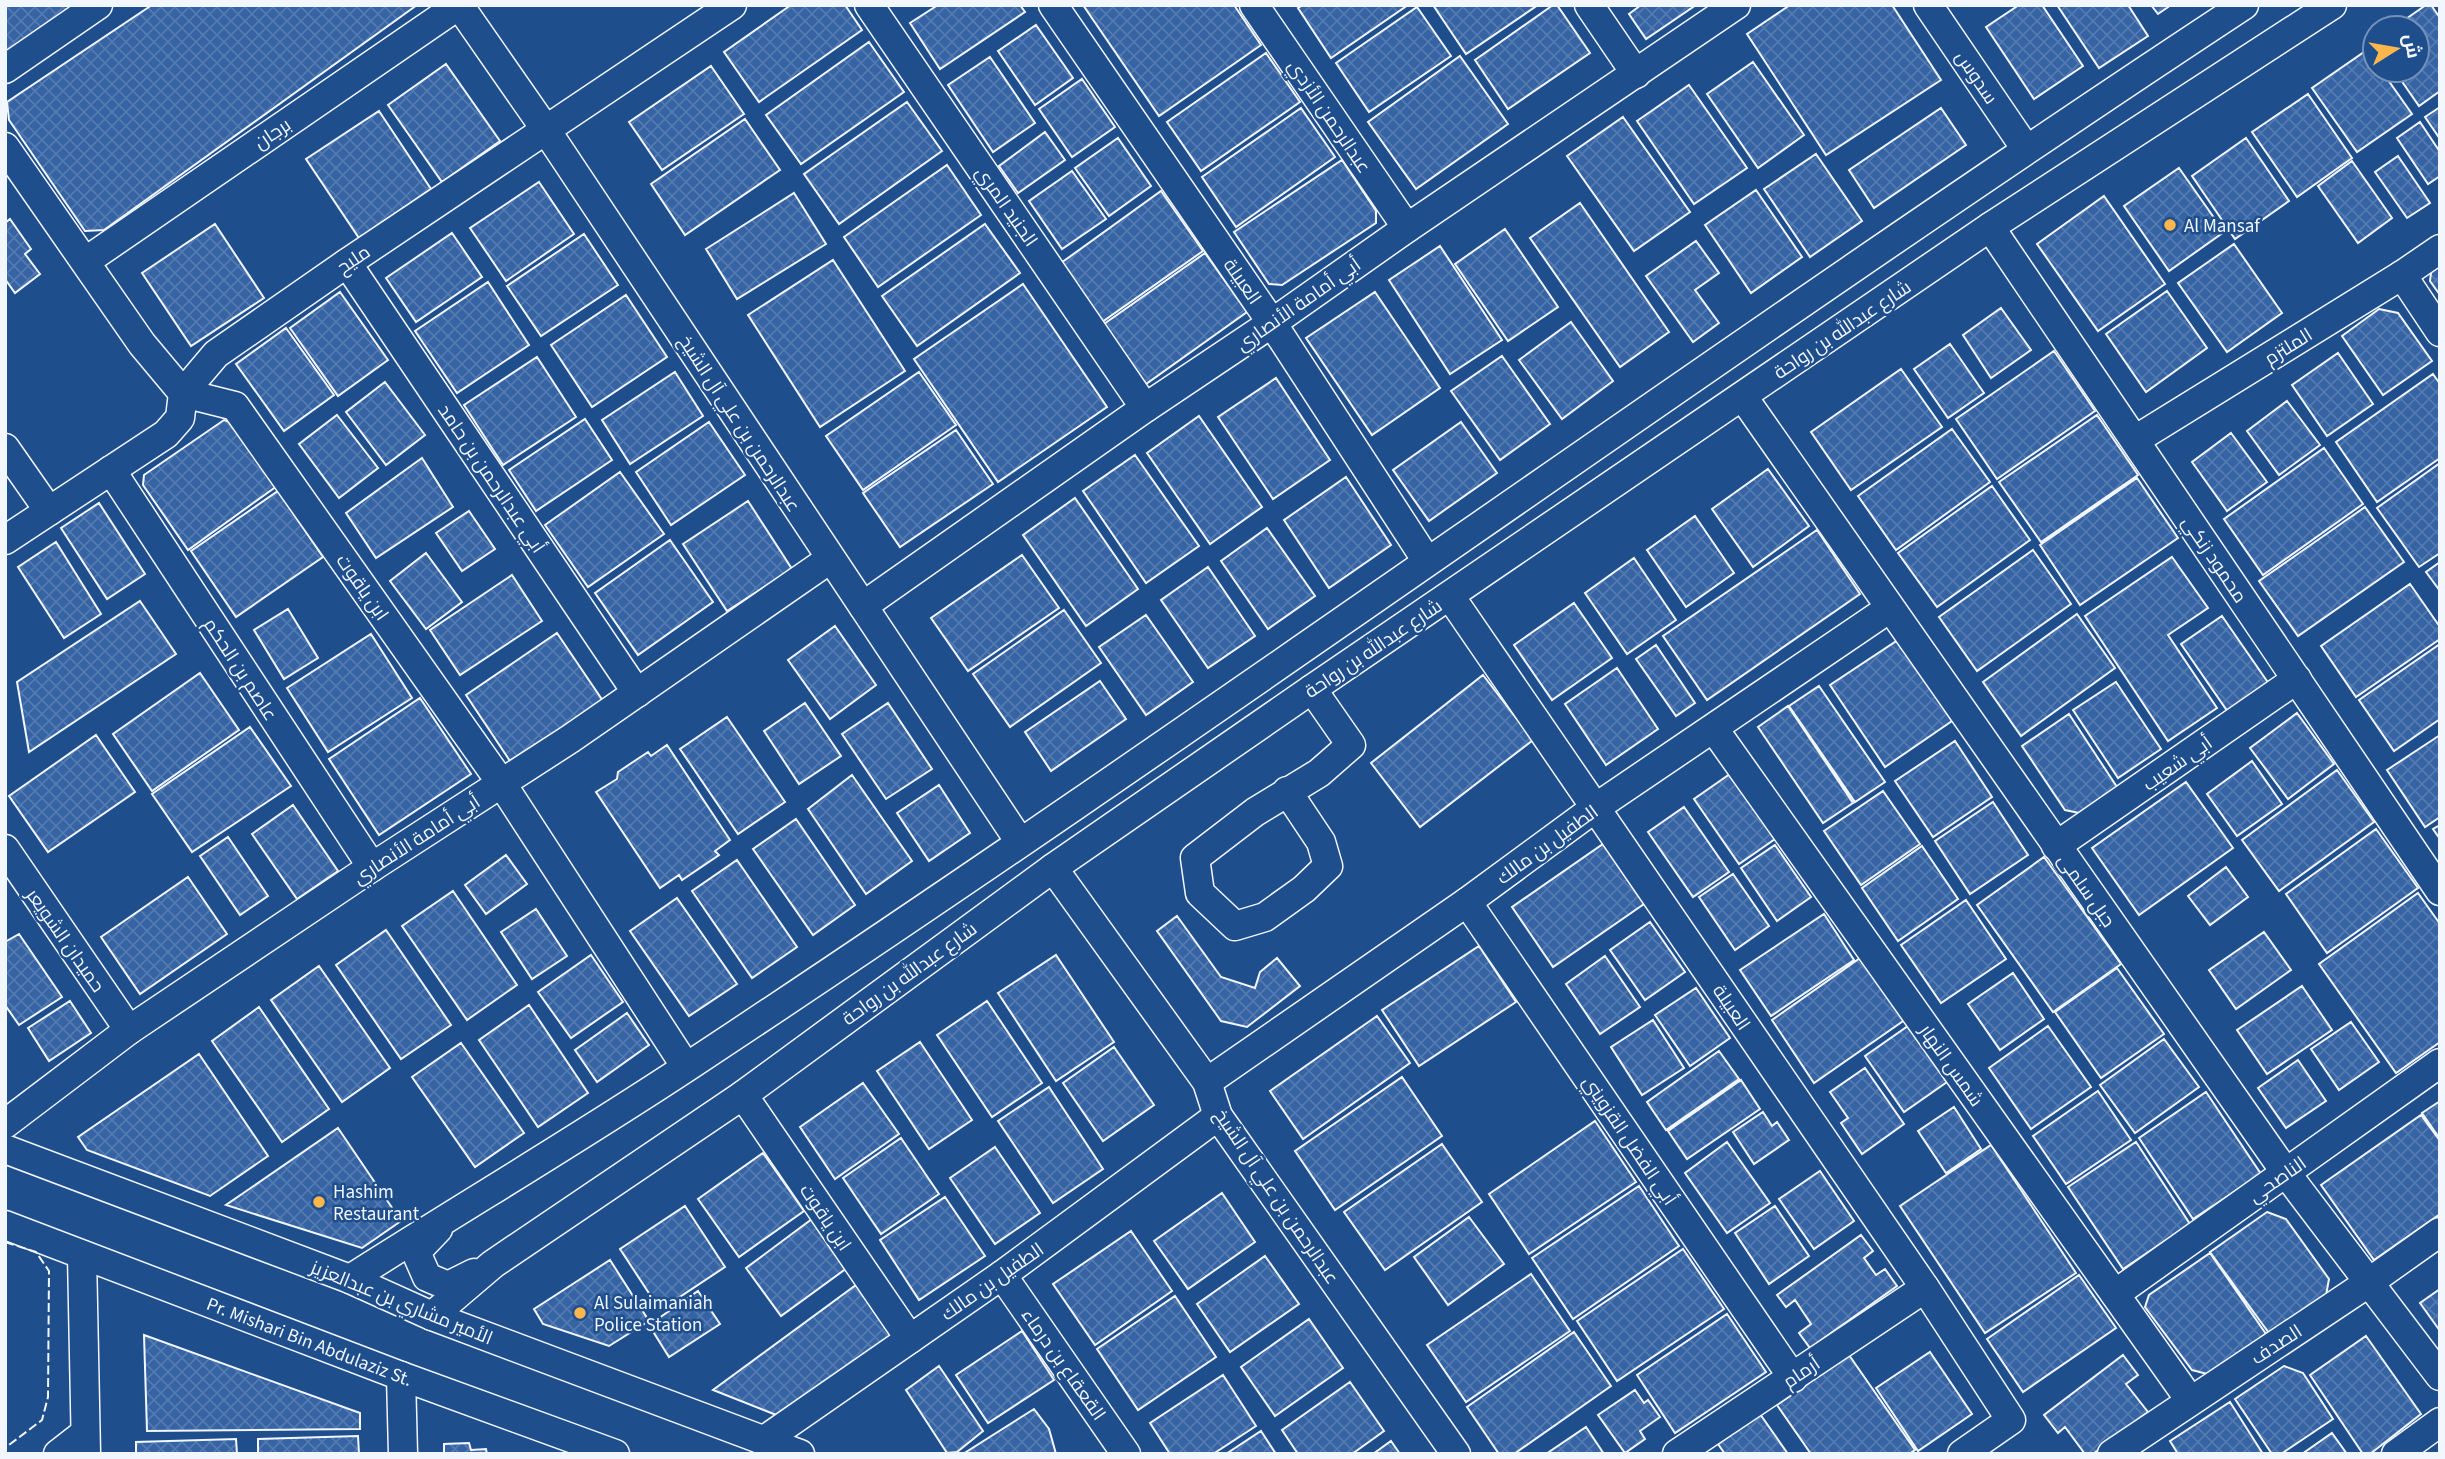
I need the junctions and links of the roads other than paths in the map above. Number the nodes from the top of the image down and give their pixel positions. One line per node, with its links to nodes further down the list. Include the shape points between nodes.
1 (98, 5): 12 (street)
2 (459, 5): 14 (street, عبدالرحمن بن علي آل الشيخ); 20 (street, برجان)
3 (733, 5): 14 (street, مليح)
4 (869, 5): 27 (street, الجنيد المري)
5 (1053, 5): 23 (street, العبيلة)
6 (1254, 5): 18 (street, عبدالرحمن الأزدي)
7 (1589, 5): 13 (street)
8 (1736, 5): 13 (street, أبي أمامة الأنصاري)
9 (1928, 5): 16 (street, سدوس)
10 (2244, 5): 16 (street, شارع عبدالله بن رواحة)
11 (2332, 5): 17 (street, شارع عبدالله بن رواحة)
12 (5, 69)
13 (1636, 74): 18 (street, أبي أمامة الأنصاري)
14 (547, 130): 21 (street, مليح); 33 (street, عبدالرحمن بن علي آل الشيخ)
15 (5, 147): 20 (street)
16 (2026, 149): 34 (street, شارع عبدالله بن رواحة)
17 (1990, 227): 26 (street, شارع عبدالله بن رواحة); 28 (street, محمود زنكي)
18 (1407, 228): 23 (street, أبي أمامة الأنصاري)
19 (2440, 249): 22 (street, الملتزم)
20 (86, 261): 25 (street, via 142,344)
21 (347, 263): 25 (street, مليح, via 216,354); 40 (street, أبي عبدالرحمن بن حامد)
22 (2402, 275): 24 (street); 28 (street, الملتزم)
23 (1272, 323): 27 (street, أبي أمامة الأنصاري); 34 (street, العبيلة)
24 (2440, 332)
25 (183, 393): 30 (street, مليح, via 180,418 166,434); 42 (street, ابن ياقوت, via 235,406)
26 (1743, 397): 35 (street, شارع عبدالله بن رواحة); 37 (street, جبل سلمى)
27 (1145, 408): 36 (street, أبي أمامة الأنصاري)
28 (2135, 440): 38 (street, محمود زنكي)
29 (5, 448): 31 (street)
30 (111, 470): 31 (street, مليح); 48 (street, عاصم بن الحكم)
31 (49, 511): 32 (street, مليح)
32 (5, 540)
33 (830, 559): 36 (street, عبدالرحمن بن علي آل الشيخ); 40 (street, أبي أمامة الأنصاري)
34 (1427, 561): 45 (street, شارع عبدالله بن رواحة)
35 (1450, 596): 39 (street, شارع عبدالله بن رواحة); 44 (street, العبيلة)
36 (863, 606): 45 (street, عبدالرحمن بن علي آل الشيخ)
37 (1890, 608): 41 (street, الطفيل بن مالك); 46 (street, جبل سلمى)
38 (2297, 679): 46 (street, أبي شعيب); 51 (street, محمود زنكي)
39 (1312, 689): 43 (street, via 1351,745 1319,773); 49 (street, شارع عبدالله بن رواحة)
40 (637, 693): 42 (street, أبي أمامة الأنصاري)
41 (1714, 729): 44 (street, الطفيل بن مالك); 71 (street, شمس النهار)
42 (502, 783): 48 (street, أبي أمامة الأنصاري); 55 (street, ابن ياقوت)
43 (1287, 791): 43 (street, via 1195,858 1200,893 1235,926 1265,917 1328,866 1321,842)
44 (1595, 808): 52 (street, الطفيل بن مالك); 70 (street, العبيلة)
45 (1020, 842): 55 (street, شارع عبدالله بن رواحة)
46 (2056, 846): 61 (street, جبل سلمى)
47 (5, 849): 50 (street, حميدان الشويعر)
48 (372, 867): 53 (street, أبي أمامة الأنصاري)
49 (1053, 868): 56 (street, عبدالرحمن بن علي آل الشيخ); 57 (street, شارع عبدالله بن رواحة)
50 (14, 884): 53 (street, حميدان الشويعر)
51 (2440, 891)
52 (1467, 902): 56 (street, الطفيل بن مالك); 76 (street, أبي الفضل القزويني)
53 (129, 1030): 59 (street, أبي أمامة الأنصاري)
54 (2440, 1063): 61 (street, الناصحي)
55 (686, 1067): 62 (street, شارع عبدالله بن رواحة)
56 (1207, 1082): 58 (street, عبدالرحمن بن علي آل الشيخ)
57 (743, 1095): 66 (street, شارع عبدالله بن رواحة); 73 (street, ابن ياقوت)
58 (1217, 1116): 67 (street, الطفيل بن مالك); 87 (street, عبدالرحمن بن علي آل الشيخ)
59 (5, 1124)
60 (5, 1149): 68 (street, الأمير مشاري بن عبدالعزيز)
61 (2286, 1173): 69 (street, جبل سلمى); 71 (street, الناصحي)
62 (451, 1215): 66 (street, via 416,1252 427,1277 448,1286); 68 (street, شارع عبدالله بن رواحة)
63 (5, 1225): 65 (street, Pr. Mishari Bin Abdulaziz St.)
64 (2440, 1232): 69 (street, الصدف)
65 (82, 1255): 74 (street, Pr. Mishari Bin Abdulaziz St.); 80 (street)
66 (493, 1264): 72 (street, شارع عبدالله بن رواحة)
67 (1002, 1275): 73 (street, الطفيل بن مالك); 86 (street, القعقاع بن درماء)
68 (350, 1279): 72 (street, الأمير مشاري بن عبدالعزيز)
69 (2368, 1283): 75 (street, جبل سلمى); 77 (street, الصدف)
70 (1925, 1288): 76 (street, أرمام); 81 (street, العبيلة, via 2011,1420)
71 (2115, 1294): 77 (street, شمس النهار)
72 (432, 1316): 79 (street, الأمير مشاري بن عبدالعزيز)
73 (910, 1339): 79 (street, الطفيل بن مالك)
74 (401, 1376): 83 (street); 84 (street, Pr. Mishari Bin Abdulaziz St.)
75 (2440, 1376)
76 (1793, 1378): 88 (street, أرمام)
77 (2190, 1400): 89 (street, الصدف)
78 (2440, 1422): 90 (street)
79 (763, 1441): 85 (street, الأمير مشاري بن عبدالعزيز)
80 (85, 1444): 82 (street)
81 (1979, 1449)
82 (58, 1454)
83 (402, 1454)
84 (615, 1454)
85 (800, 1454)
86 (1126, 1454)
87 (1456, 1454)
88 (1677, 1454)
89 (2112, 1454)
90 (2396, 1454)

